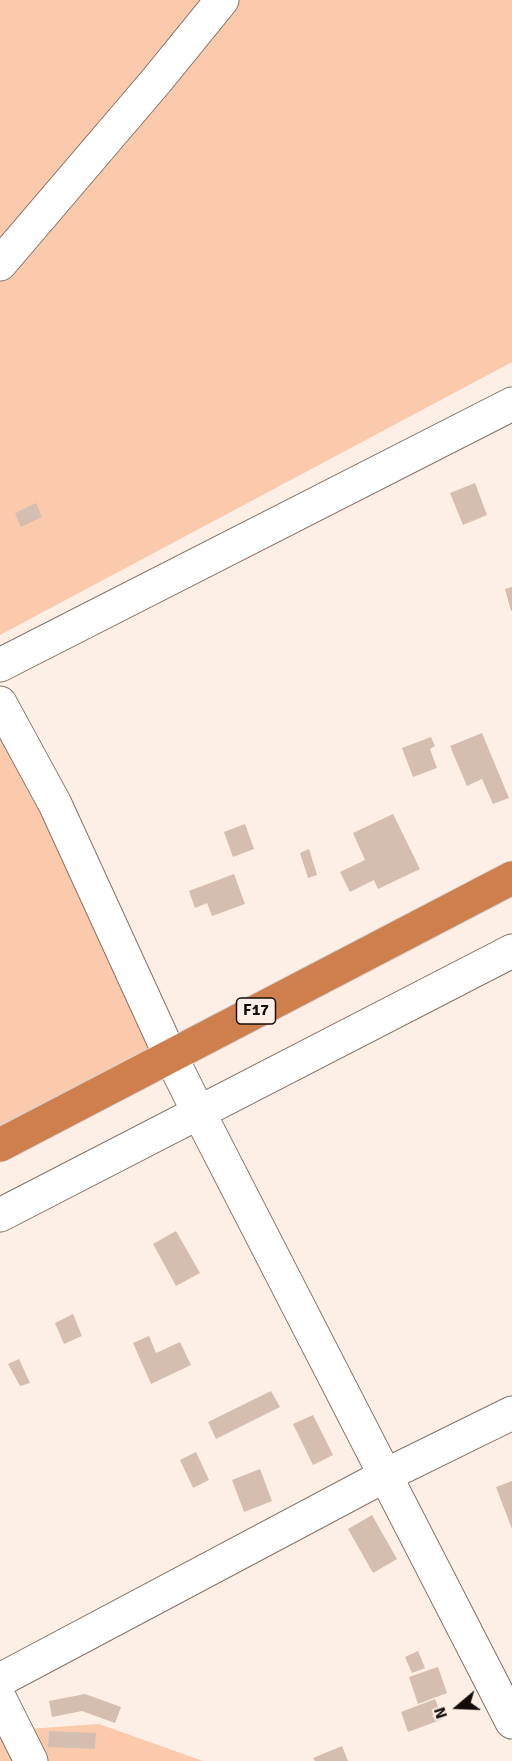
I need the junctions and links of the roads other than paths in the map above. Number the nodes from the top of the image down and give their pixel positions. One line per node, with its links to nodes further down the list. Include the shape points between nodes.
1 (222, 0): 2 (street)
2 (0, 264)
3 (512, 404): 4 (street)
4 (0, 664)
5 (0, 703): 8 (street, via 55,804)
6 (512, 878): 8 (highway, F17)
7 (512, 951): 9 (street)
8 (170, 1055): 9 (street); 10 (highway, F17)
9 (198, 1111): 11 (street); 13 (street)
10 (0, 1146)
11 (0, 1215)
12 (512, 1413): 13 (street)
13 (386, 1475): 14 (street); 16 (street)
14 (0, 1680)
15 (0, 1700): 17 (street)
16 (512, 1722)
17 (31, 1761)

